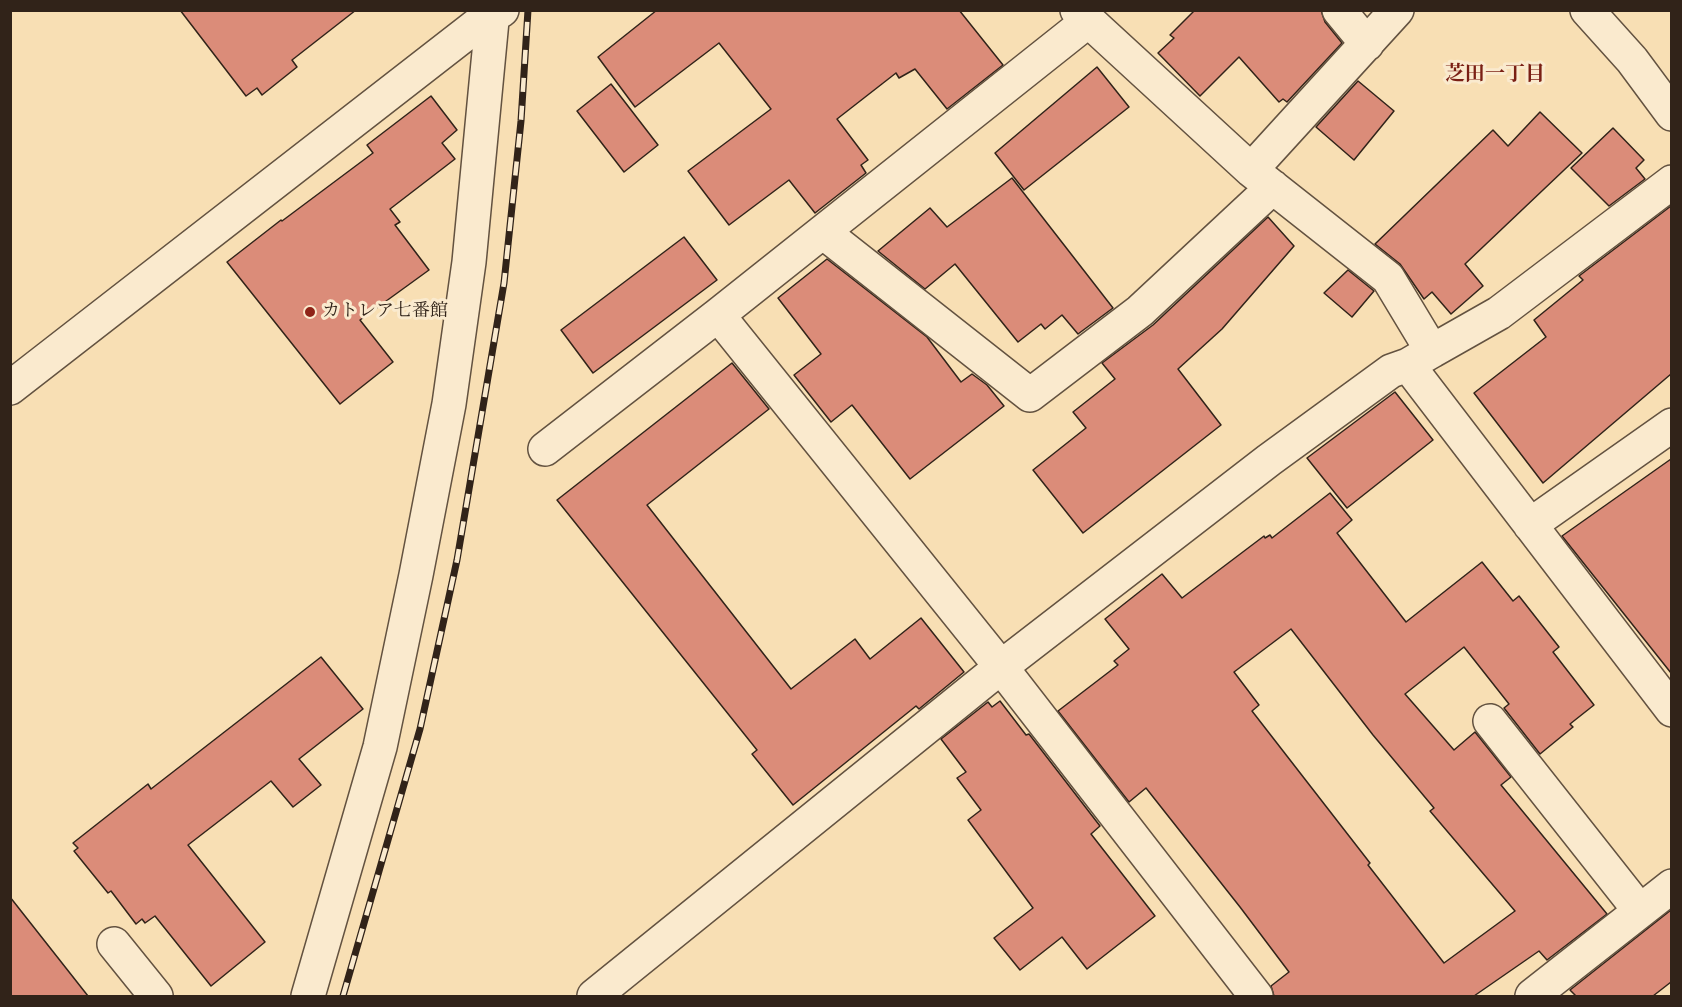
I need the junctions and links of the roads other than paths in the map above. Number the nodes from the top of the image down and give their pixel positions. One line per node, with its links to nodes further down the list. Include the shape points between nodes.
1 (1339, 10): 6 (street)
2 (1398, 10): 6 (street)
3 (1587, 10): 7 (street, via 1632,60)
4 (496, 12): 13 (street); 24 (street, via 469,262 447,415 380,747)
5 (1083, 16): 8 (street); 10 (street)
6 (1366, 44): 8 (street)
7 (1671, 114)
8 (1262, 179): 10 (street, via 1140,311 1030,395); 12 (street, via 1388,278)
9 (1671, 182): 12 (street, via 1499,313)
10 (823, 232): 11 (street)
11 (718, 315): 15 (street); 17 (street)
12 (1420, 358): 16 (street); 17 (street, via 1391,371 1269,460)
13 (10, 388)
14 (1671, 425): 16 (street)
15 (545, 449)
16 (1530, 525): 18 (street)
17 (1001, 667): 25 (street); 26 (street)
18 (1671, 710)
19 (1491, 721): 21 (street)
20 (1671, 886): 21 (street)
21 (1640, 911): 27 (street)
22 (114, 944): 23 (street)
23 (156, 996)
24 (308, 996)
25 (594, 996)
26 (1256, 996)
27 (1532, 996)

